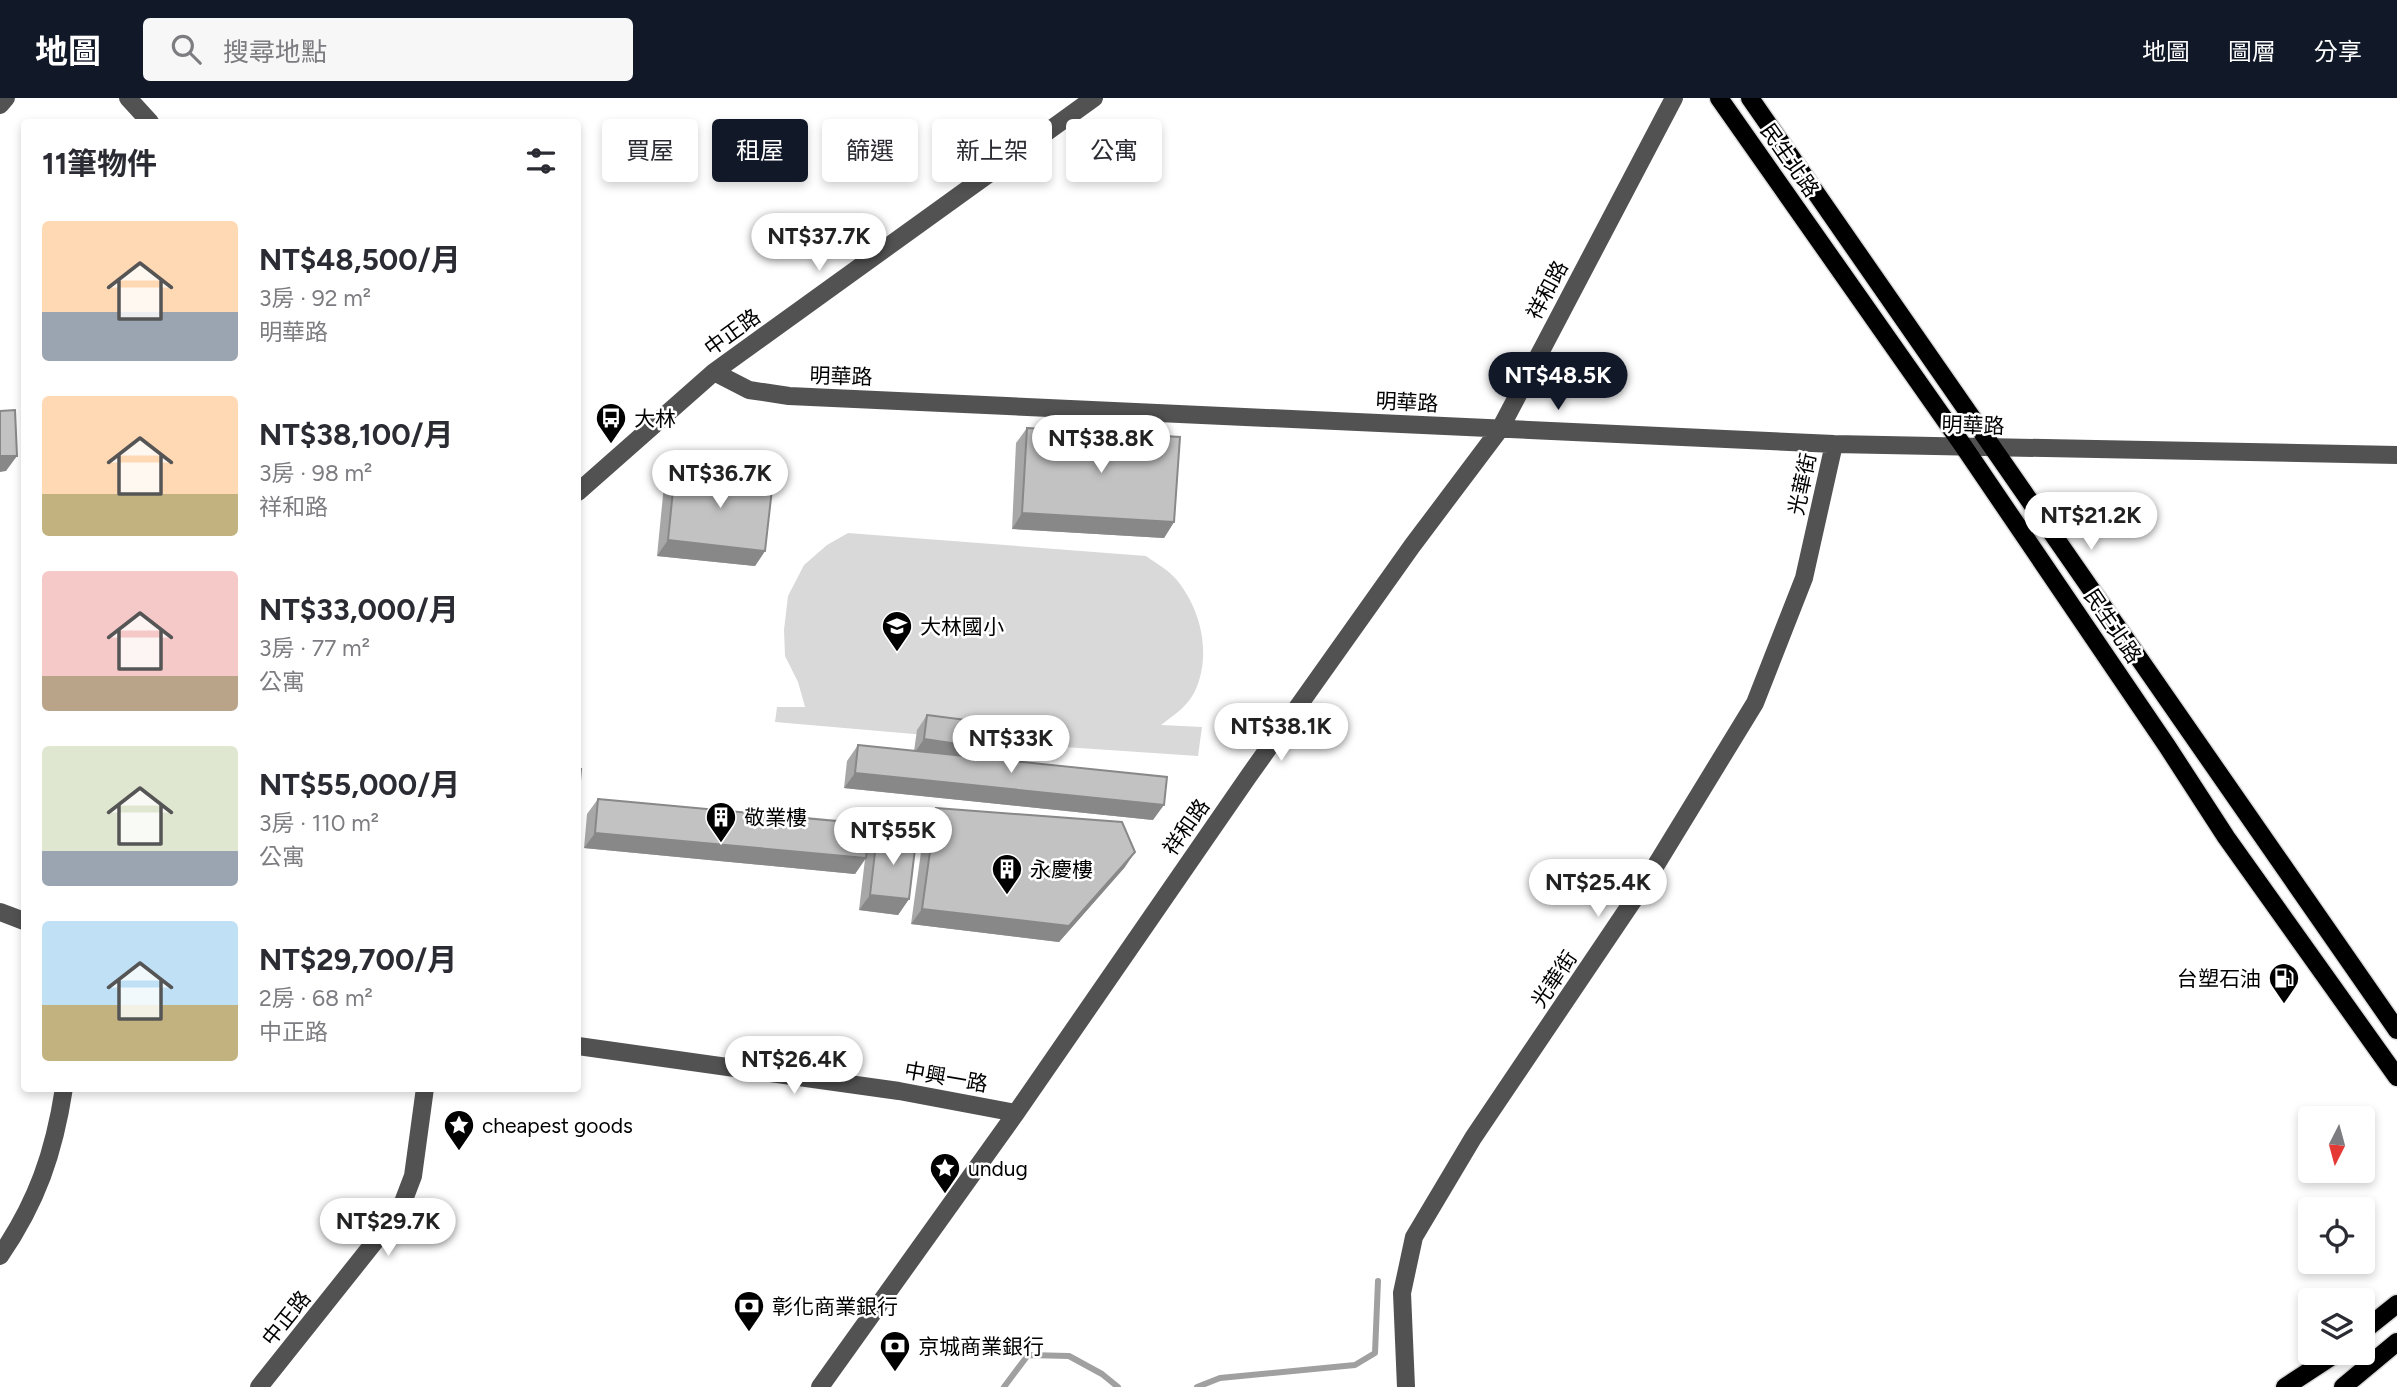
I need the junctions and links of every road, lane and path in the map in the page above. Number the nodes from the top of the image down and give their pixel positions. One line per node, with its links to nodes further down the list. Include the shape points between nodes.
1 (6, 98): 7 (street)
2 (128, 98): 8 (street)
3 (1094, 98): 9 (street, 中正路)
4 (1674, 98): 10 (street, 祥和路)
5 (1719, 98): 12 (main road, 民生北路)
6 (1751, 98): 13 (main road, 民生北路)
7 (0, 105)
8 (147, 119)
9 (714, 372): 10 (street, 明華路, via 749,390 789,396); 15 (street, 中正路)
10 (1500, 429): 11 (street, 明華路); 23 (street, 祥和路, via 1264,755)
11 (1834, 444): 12 (street, 明華路); 31 (street, 光華街, via 1804,578 1755,703 1645,883 1473,1138 1414,1237 1402,1293)
12 (1964, 447): 13 (street, 明華路); 20 (main road, 民生北路, via 2226,837)
13 (1996, 449): 14 (street, 明華路); 18 (main road, 民生北路)
14 (2397, 455)
15 (581, 489)
16 (0, 912): 17 (street)
17 (21, 920)
18 (2397, 1030)
19 (581, 1046): 23 (street, 中興一路, via 898,1091)
20 (2397, 1077)
21 (63, 1092): 24 (street, via 46,1172)
22 (424, 1092): 29 (street, 中正路, via 413,1176 400,1210)
23 (1016, 1113): 30 (street, 祥和路)
24 (0, 1256)
25 (2397, 1304): 26 (main road)
26 (2375, 1322)
27 (2397, 1342): 33 (main road)
28 (2319, 1365): 32 (main road)
29 (259, 1387)
30 (820, 1387)
31 (1406, 1387)
32 (2286, 1387)
33 (2343, 1387)

